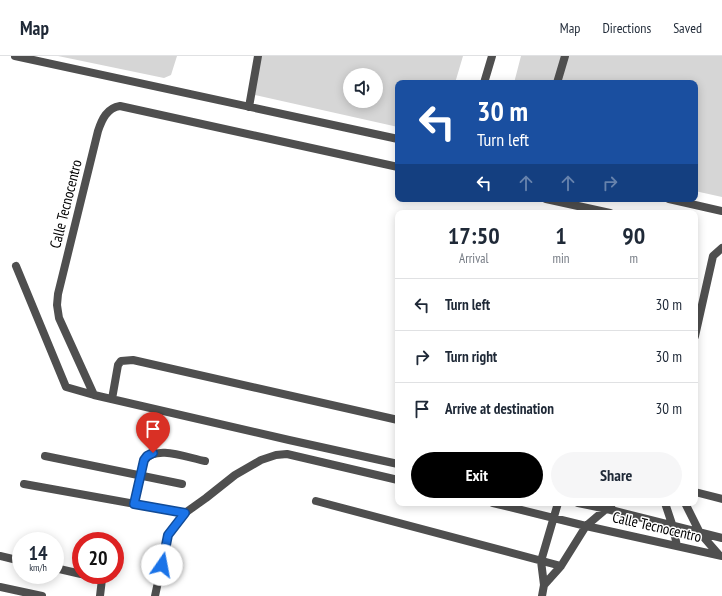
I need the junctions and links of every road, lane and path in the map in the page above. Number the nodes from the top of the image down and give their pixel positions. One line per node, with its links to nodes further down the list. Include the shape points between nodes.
1 (15, 56): 7 (lane)
2 (258, 56): 7 (lane)
3 (492, 56): 5 (lane)
4 (565, 56): 6 (lane)
5 (485, 80)
6 (558, 80)
7 (249, 107): 8 (lane)
8 (395, 138)
9 (395, 166): 17 (lane, Calle Tecnocentro, via 120,106 111,110 103,119 97,137 57,305 59,318)
10 (560, 202): 12 (lane)
11 (682, 202): 13 (lane)
12 (596, 210)
13 (722, 211)
14 (722, 248): 16 (lane, via 713,256)
15 (16, 266): 17 (lane, via 66,387)
16 (698, 323)
17 (94, 395): 18 (lane)
18 (112, 399): 19 (lane, via 118,365 121,361 133,360); 20 (lane)
19 (395, 419)
20 (289, 440): 21 (lane); 24 (lane)
21 (287, 454): 26 (lane); 38 (lane, via 261,460 235,475)
22 (45, 456): 25 (lane)
23 (205, 461): 25 (lane, via 164,452 153,453 144,460)
24 (395, 463)
25 (140, 475): 28 (lane); 32 (lane)
26 (395, 479)
27 (24, 484): 32 (lane)
28 (182, 484)
29 (698, 493): 30 (lane)
30 (722, 499)
31 (316, 501): 48 (lane)
32 (134, 504): 38 (lane)
33 (505, 506): 39 (lane, Calle Tecnocentro)
34 (557, 506): 39 (lane)
35 (610, 506): 40 (lane); 41 (lane, Calle Tecnocentro)
36 (665, 506): 41 (lane, Calle Tecnocentro)
37 (686, 506): 42 (lane)
38 (185, 513): 55 (lane, via 168,535)
39 (554, 518): 40 (lane, Calle Tecnocentro); 48 (lane)
40 (586, 526): 44 (lane, Calle Tecnocentro); 49 (lane)
41 (672, 527): 42 (lane, Calle Tecnocentro); 44 (lane)
42 (700, 533): 43 (lane, Calle Tecnocentro); 46 (lane)
43 (722, 538)
44 (677, 546): 46 (lane, Calle Tecnocentro)
45 (0, 556): 47 (lane)
46 (720, 556)
47 (12, 559)
48 (541, 561): 49 (lane); 51 (lane)
49 (561, 566): 51 (lane)
50 (101, 584): 54 (lane)
51 (544, 585): 56 (lane)
52 (0, 587): 53 (lane)
53 (42, 596)
54 (100, 596)
55 (155, 596)
56 (542, 596)

